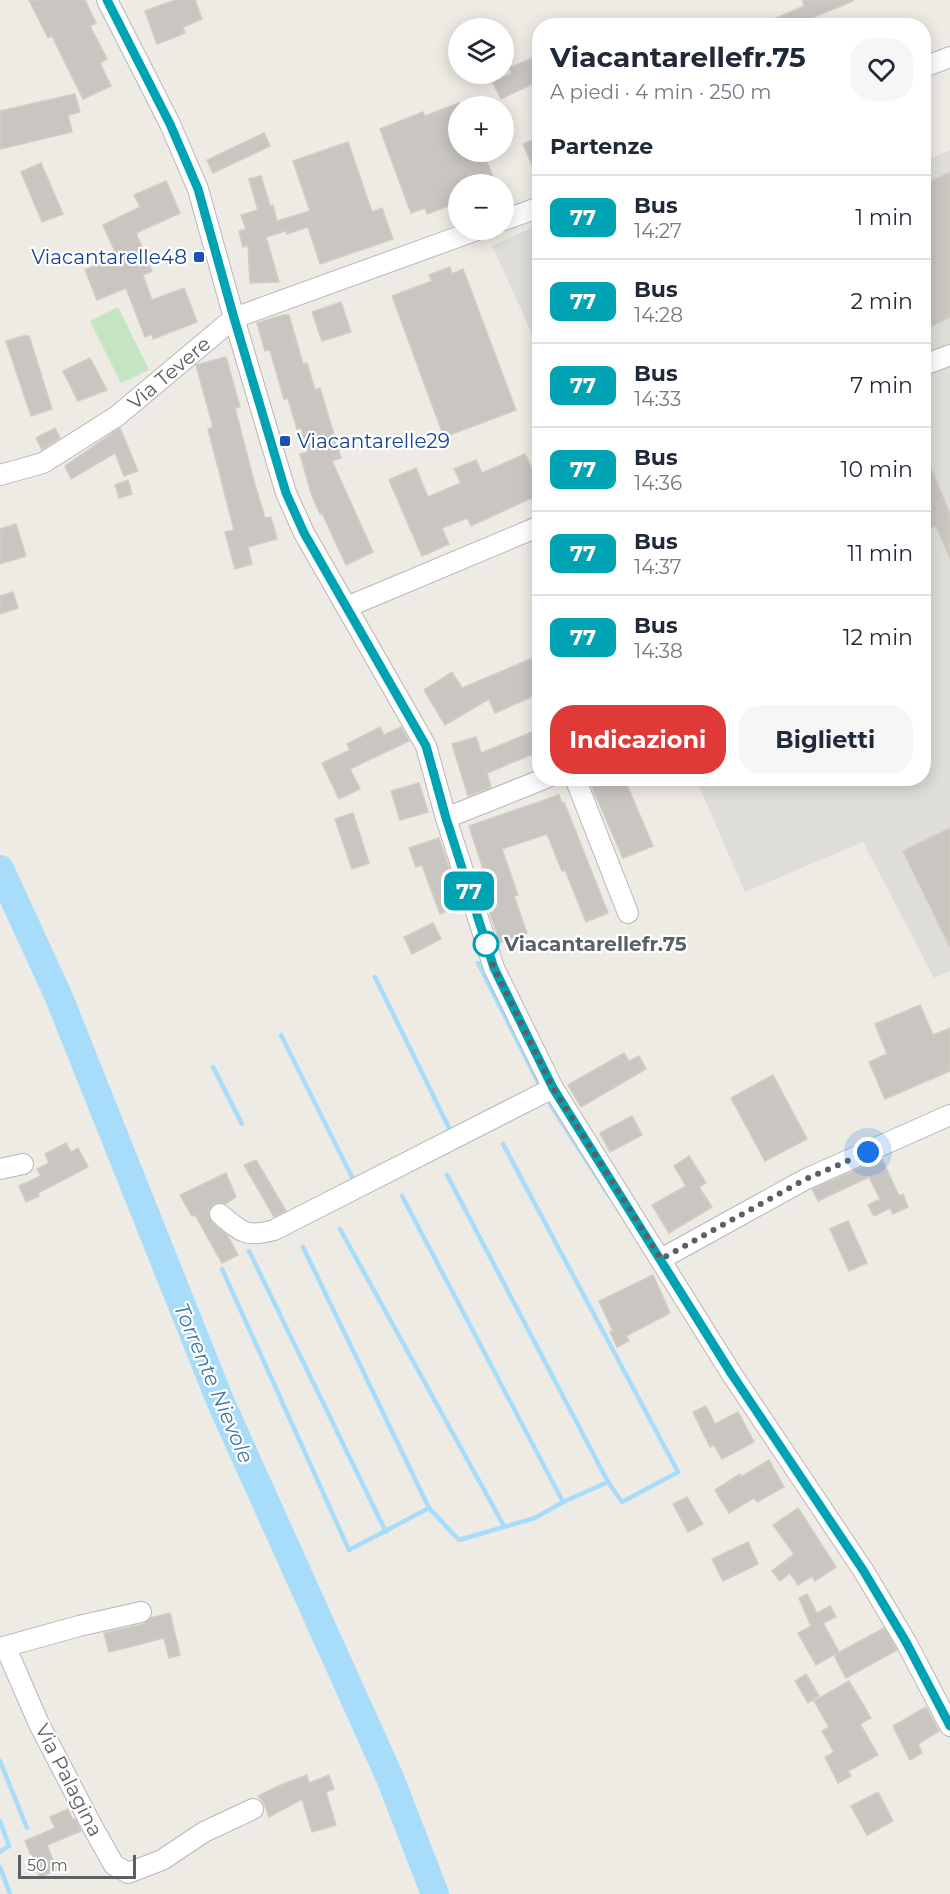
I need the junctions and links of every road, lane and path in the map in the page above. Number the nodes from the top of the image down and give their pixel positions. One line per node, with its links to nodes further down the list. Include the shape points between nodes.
1 (107, 0): 7 (street, via 198,189)
2 (950, 57): 3 (street)
3 (931, 64)
4 (532, 210): 5 (street)
5 (514, 216)
6 (449, 240): 7 (street, Via Tevere)
7 (234, 318): 10 (street, Via Tevere, via 117,416 43,462); 12 (street, via 286,493 304,533)
8 (950, 355): 9 (street)
9 (931, 363)
10 (0, 475)
11 (532, 529): 12 (street)
12 (348, 607): 15 (street, via 426,746)
13 (532, 784): 15 (street)
14 (578, 786): 16 (street)
15 (446, 818): 17 (street, via 494,968)
16 (628, 913)
17 (553, 1088): 21 (street, via 274,1230 249,1234); 22 (street)
18 (950, 1114): 22 (street, via 806,1179)
19 (22, 1164): 20 (street)
20 (0, 1169)
21 (220, 1214)
22 (661, 1259): 25 (street, via 731,1373 863,1570)
23 (141, 1612): 24 (street, Via Palagina)
24 (3, 1648): 26 (street, Via Palagina, via 114,1865 128,1873 162,1860 204,1832)
25 (950, 1726)
26 (252, 1809)

